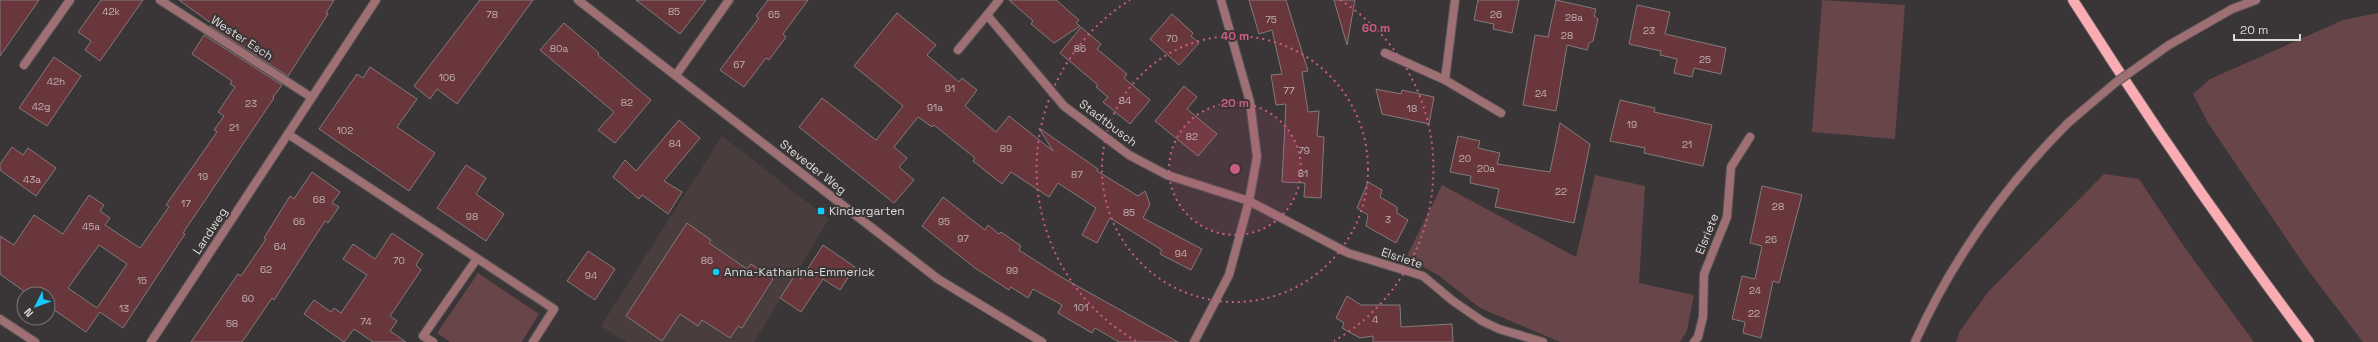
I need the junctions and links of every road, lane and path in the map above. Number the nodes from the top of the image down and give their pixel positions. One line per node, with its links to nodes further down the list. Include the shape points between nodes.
1 (70, 0): 14 (street)
2 (160, 0): 17 (street, Wester Esch)
3 (376, 0): 17 (street, Landweg)
4 (578, 0): 15 (street, Steveder Weg)
5 (729, 0): 15 (street)
6 (999, 0): 11 (street)
7 (1221, 0): 21 (street, via 1250,102 1257,156)
8 (1455, 0): 16 (street)
9 (2073, 0): 33 (main road, via 2148,117 2247,259)
10 (2256, 0): 32 (street, bridge, via 2232,9 2169,44 2114,83 2068,123 2029,164 1955,264)
11 (987, 15): 12 (street); 21 (street, Stadtbusch, via 1064,106 1129,155 1167,175)
12 (958, 50)
13 (1385, 53): 16 (street)
14 (24, 66)
15 (676, 75): 28 (street, Steveder Weg, via 938,279)
16 (1445, 80): 18 (street)
17 (311, 97): 19 (street, Landweg)
18 (1501, 113)
19 (288, 134): 22 (street); 25 (street, Landweg)
20 (1750, 137): 31 (street, Elsriete, via 1731,167 1727,217 1704,274 1703,317 1698,337)
21 (1249, 202): 29 (street, via 1229,275); 30 (street, Elsriete, via 1348,253 1423,276 1482,321 1499,329)
22 (476, 260): 26 (street, via 423,336); 27 (street, via 554,309)
23 (0, 319): 24 (street)
24 (35, 342)
25 (151, 342)
26 (433, 342)
27 (533, 342)
28 (1042, 342)
29 (1194, 342)
30 (1544, 342)
31 (1694, 342)
32 (1915, 342)
33 (2309, 342)

